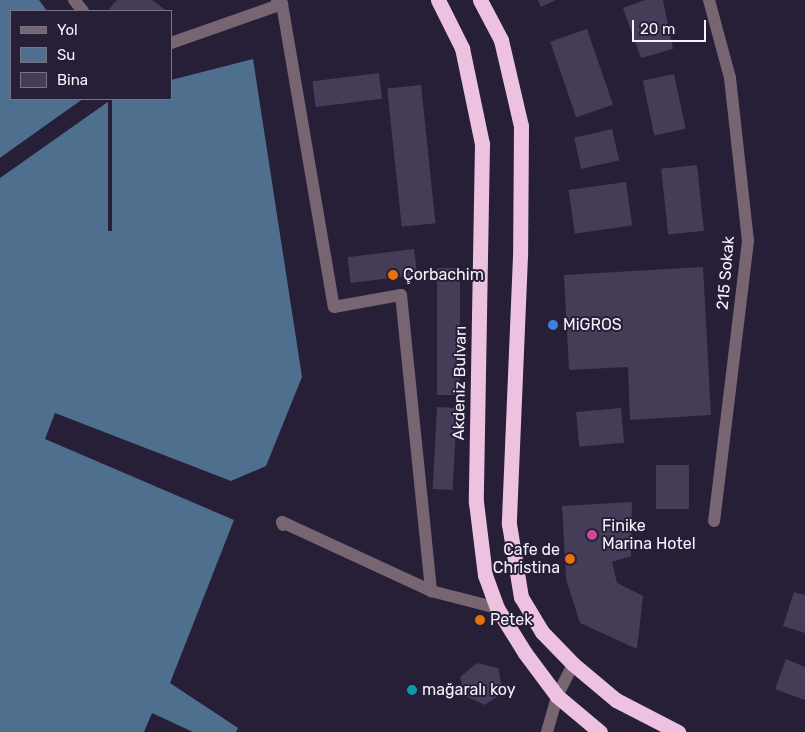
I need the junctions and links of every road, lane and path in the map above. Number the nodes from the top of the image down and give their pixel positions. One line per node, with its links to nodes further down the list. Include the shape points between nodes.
1 (74, 0): 6 (street)
2 (438, 0): 11 (highway, Akdeniz Bulvarı, via 462,48 482,144 476,502 485,575)
3 (480, 0): 12 (highway, via 501,40 520,126 520,256 509,524 521,597 542,632)
4 (708, 0): 8 (street, 215 Sokak, via 730,78 748,241)
5 (279, 2): 7 (street); 10 (street, via 334,307 401,295)
6 (82, 10)
7 (172, 43)
8 (714, 521)
9 (283, 525): 10 (street, via 282,522)
10 (431, 592): 11 (street)
11 (498, 608): 13 (highway, Akdeniz Bulvarı, via 525,653)
12 (573, 664): 13 (street); 16 (highway, via 616,700)
13 (557, 696): 14 (street); 15 (highway, Akdeniz Bulvarı)
14 (547, 732)
15 (600, 732)
16 (678, 732)

